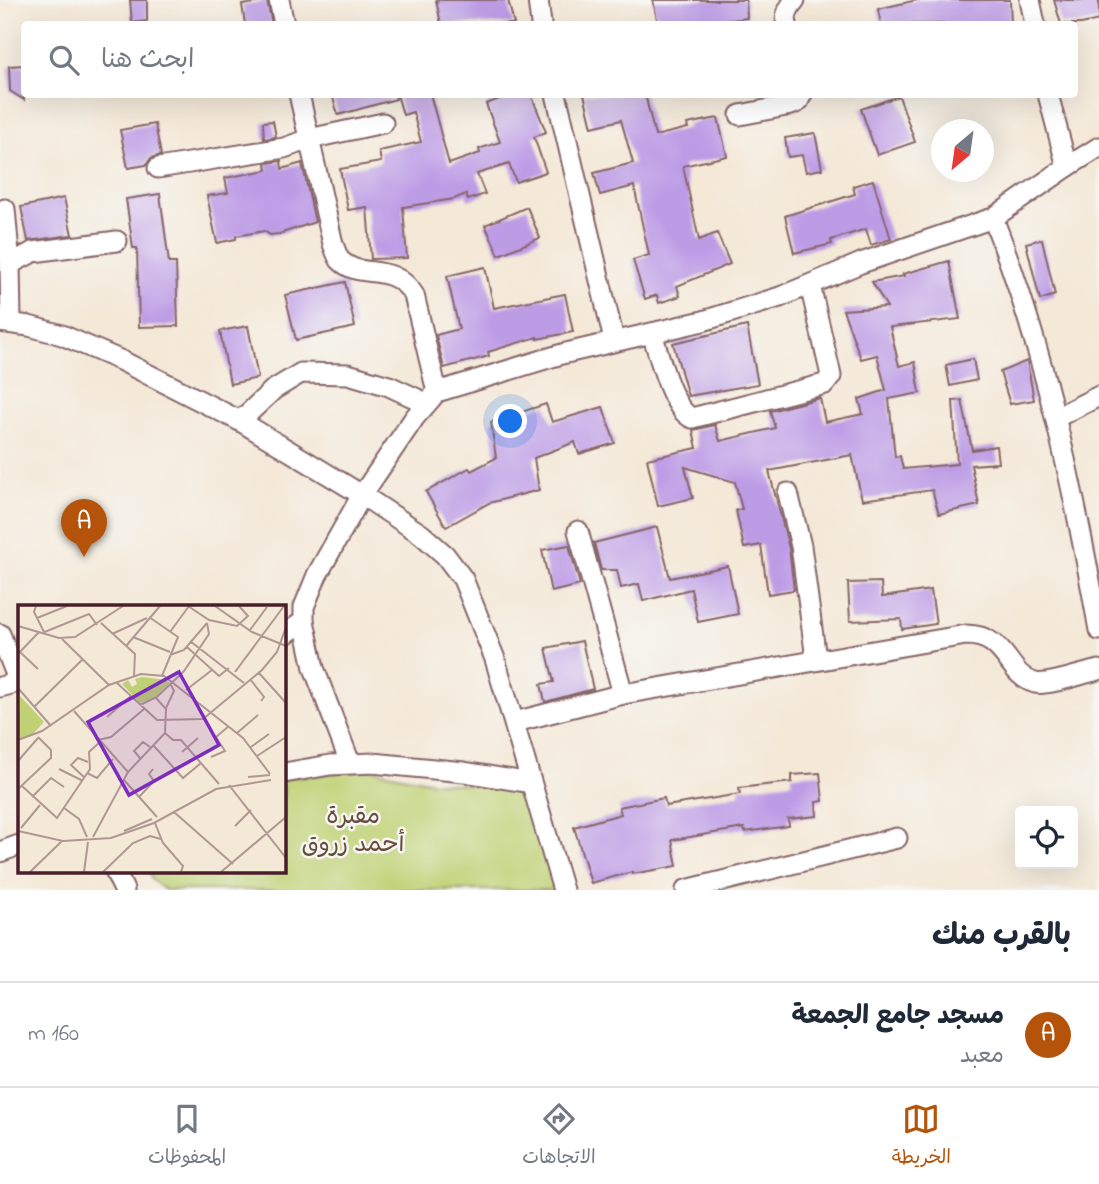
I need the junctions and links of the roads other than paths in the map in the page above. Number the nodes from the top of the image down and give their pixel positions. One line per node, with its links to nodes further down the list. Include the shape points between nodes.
1 (279, 0): 5 (street)
2 (538, 0): 6 (street)
3 (795, 0): 7 (street)
4 (1030, 0): 8 (street)
5 (283, 21)
6 (541, 21)
7 (786, 21)
8 (1034, 21)
9 (300, 98): 15 (street)
10 (557, 98): 26 (street)
11 (800, 98): 13 (street, via 791,105)
12 (1049, 98): 17 (street)
13 (740, 115)
14 (383, 123): 15 (street)
15 (309, 139): 18 (street, via 284,148); 28 (street, via 339,258 348,265 395,275 414,295)
16 (1099, 147): 17 (street)
17 (1067, 167): 20 (street)
18 (158, 168)
19 (5, 209): 22 (street)
20 (993, 218): 23 (street, via 861,262); 29 (street)
21 (117, 242): 22 (street, via 33,252)
22 (10, 264): 24 (street)
23 (810, 285): 25 (street); 25 (street, via 831,376 825,384 692,418 678,405)
24 (5, 322): 30 (street, via 62,335)
25 (652, 333): 26 (street)
26 (614, 340): 28 (street)
27 (1099, 396): 29 (street)
28 (431, 398): 30 (street, via 348,374 301,373 273,390); 32 (street)
29 (1057, 417): 35 (street)
30 (240, 421): 32 (street)
31 (788, 493): 38 (street, via 801,546)
32 (362, 495): 34 (street, via 308,595); 44 (street, via 421,534 463,579)
33 (578, 531): 43 (street)
34 (304, 621): 37 (street); 45 (street, via 314,668)
35 (1099, 630)
36 (0, 634): 40 (street)
37 (285, 634)
38 (816, 659): 39 (street, via 978,635 992,641 1023,676 1036,683); 43 (street)
39 (1099, 670)
40 (18, 679)
41 (18, 682): 42 (street)
42 (0, 687)
43 (623, 694): 44 (street)
44 (515, 722): 47 (street)
45 (350, 763): 46 (street); 47 (street, via 464,772)
46 (285, 773)
47 (531, 783): 53 (street)
48 (897, 838): 54 (street)
49 (18, 845): 50 (street)
50 (0, 852)
51 (115, 872): 52 (street)
52 (124, 890)
53 (563, 890)
54 (686, 890)

